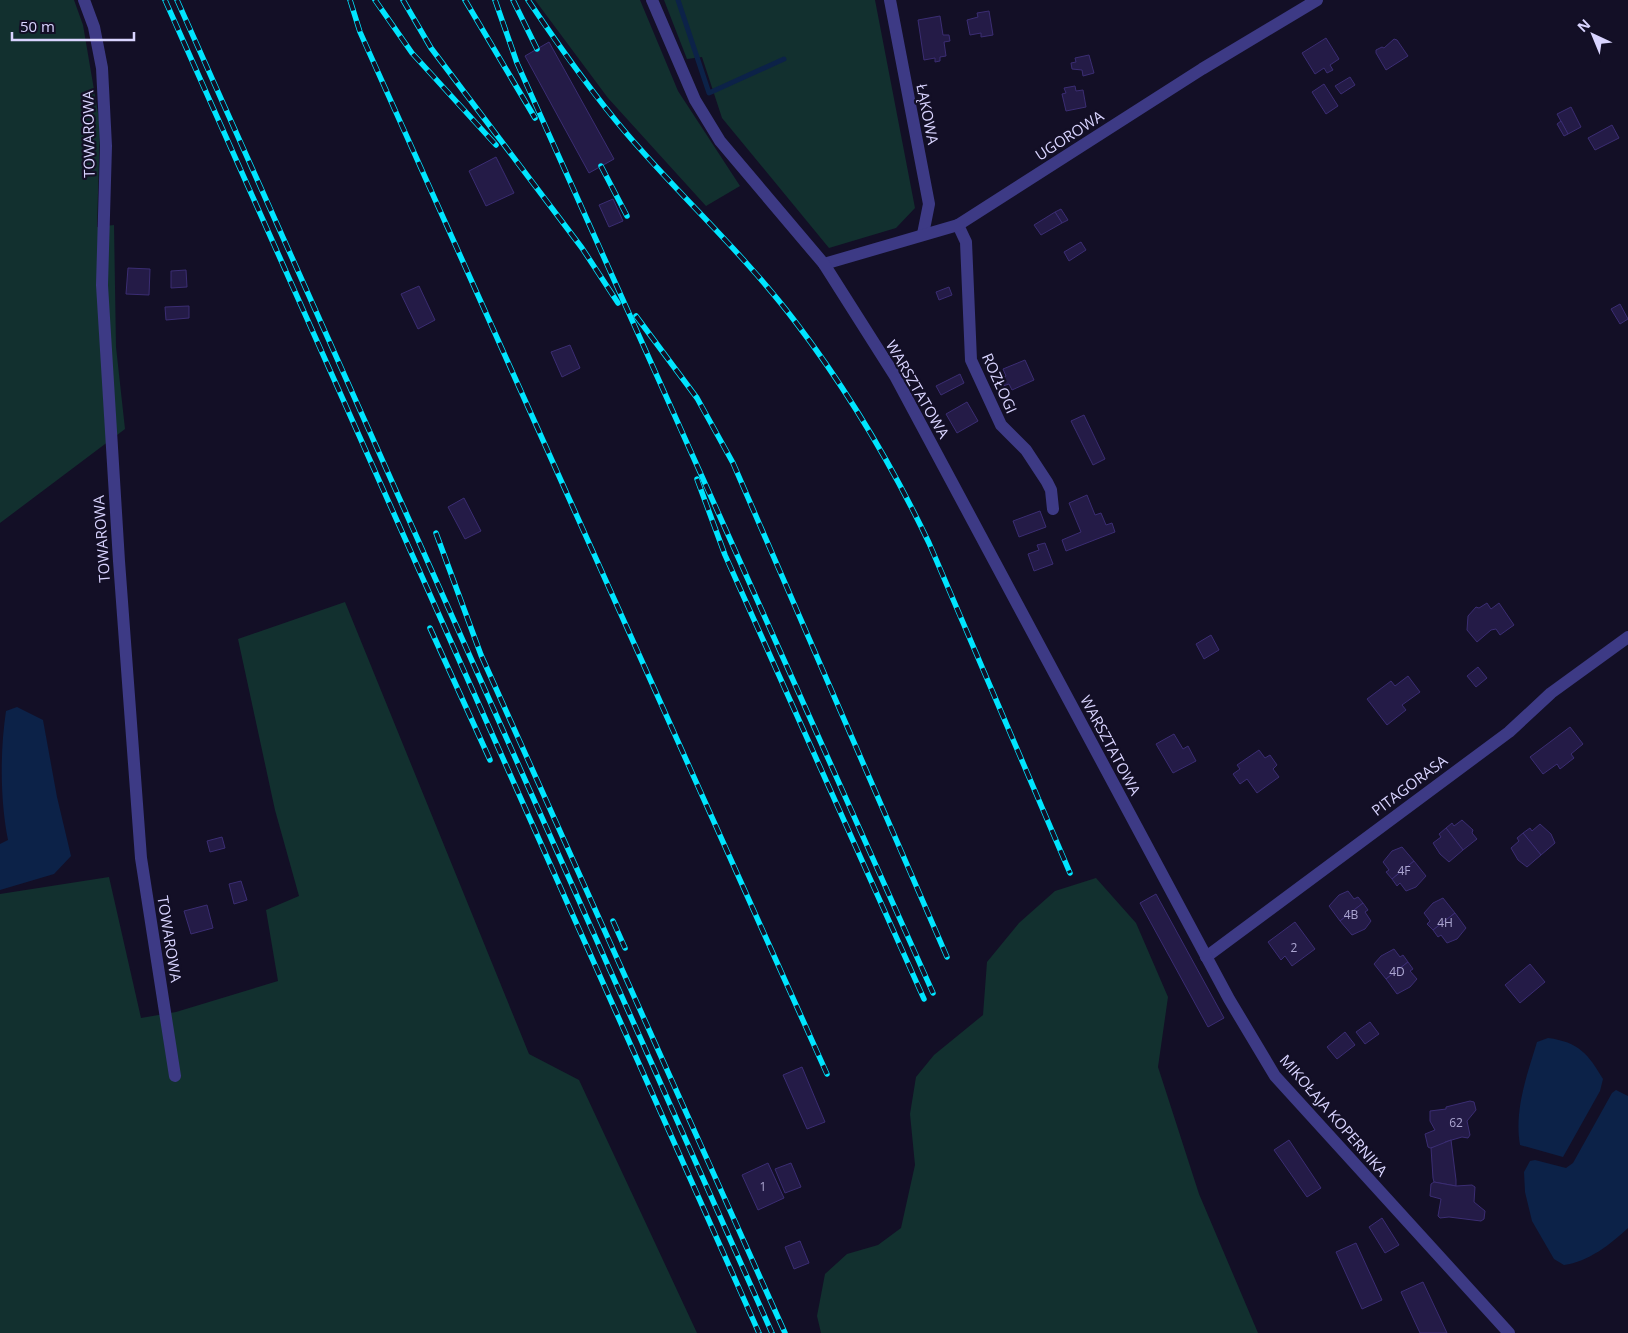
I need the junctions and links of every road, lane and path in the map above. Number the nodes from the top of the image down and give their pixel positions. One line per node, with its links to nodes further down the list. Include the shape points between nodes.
1 (84, 0): 12 (street, TOWAROWA, via 94,27 102,68 106,146 102,285 141,858)
2 (652, 0): 7 (street, WARSZTATOWA, via 695,100 720,141)
3 (890, 0): 6 (street, ŁĄKOWA, via 929,204)
4 (1316, 0): 5 (street, UGOROWA)
5 (958, 225): 6 (street, UGOROWA); 8 (street, ROZŁOGI, via 966,242 971,360 1001,425 1026,450 1047,482)
6 (924, 234): 7 (street, UGOROWA)
7 (824, 264): 10 (street, WARSZTATOWA, via 895,376)
8 (1053, 509)
9 (1628, 637): 11 (street, PITAGORASA, via 1551,694 1509,732)
10 (1129, 813): 11 (street, MIKOŁAJA KOPERNIKA)
11 (1206, 957): 13 (street, MIKOŁAJA KOPERNIKA, via 1276,1076)
12 (175, 1076)
13 (1509, 1333)

